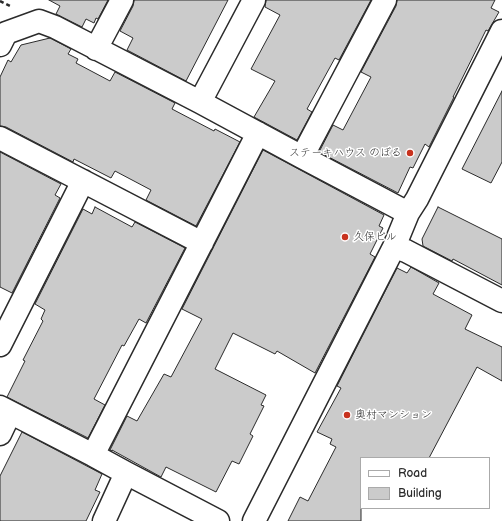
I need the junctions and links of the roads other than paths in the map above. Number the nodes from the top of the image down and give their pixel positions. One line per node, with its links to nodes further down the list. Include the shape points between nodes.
1 (122, 0): 6 (street)
2 (254, 0): 8 (street)
3 (385, 0): 11 (street)
4 (502, 31): 7 (street)
5 (0, 45): 6 (street, via 6,33 39,21)
6 (96, 49): 8 (street)
7 (496, 56): 13 (street)
8 (200, 102): 9 (street)
9 (258, 133): 11 (street); 14 (street)
10 (0, 138): 12 (street)
11 (302, 157): 13 (street)
12 (83, 181): 14 (street); 17 (street)
13 (408, 213): 15 (street)
14 (202, 243): 20 (street)
15 (394, 247): 16 (street); 24 (street)
16 (502, 301)
17 (0, 345)
18 (5, 410): 19 (street); 20 (street)
19 (0, 434)
20 (93, 455): 21 (street)
21 (126, 473): 22 (street); 23 (street)
22 (104, 521)
23 (218, 521)
24 (254, 521)

